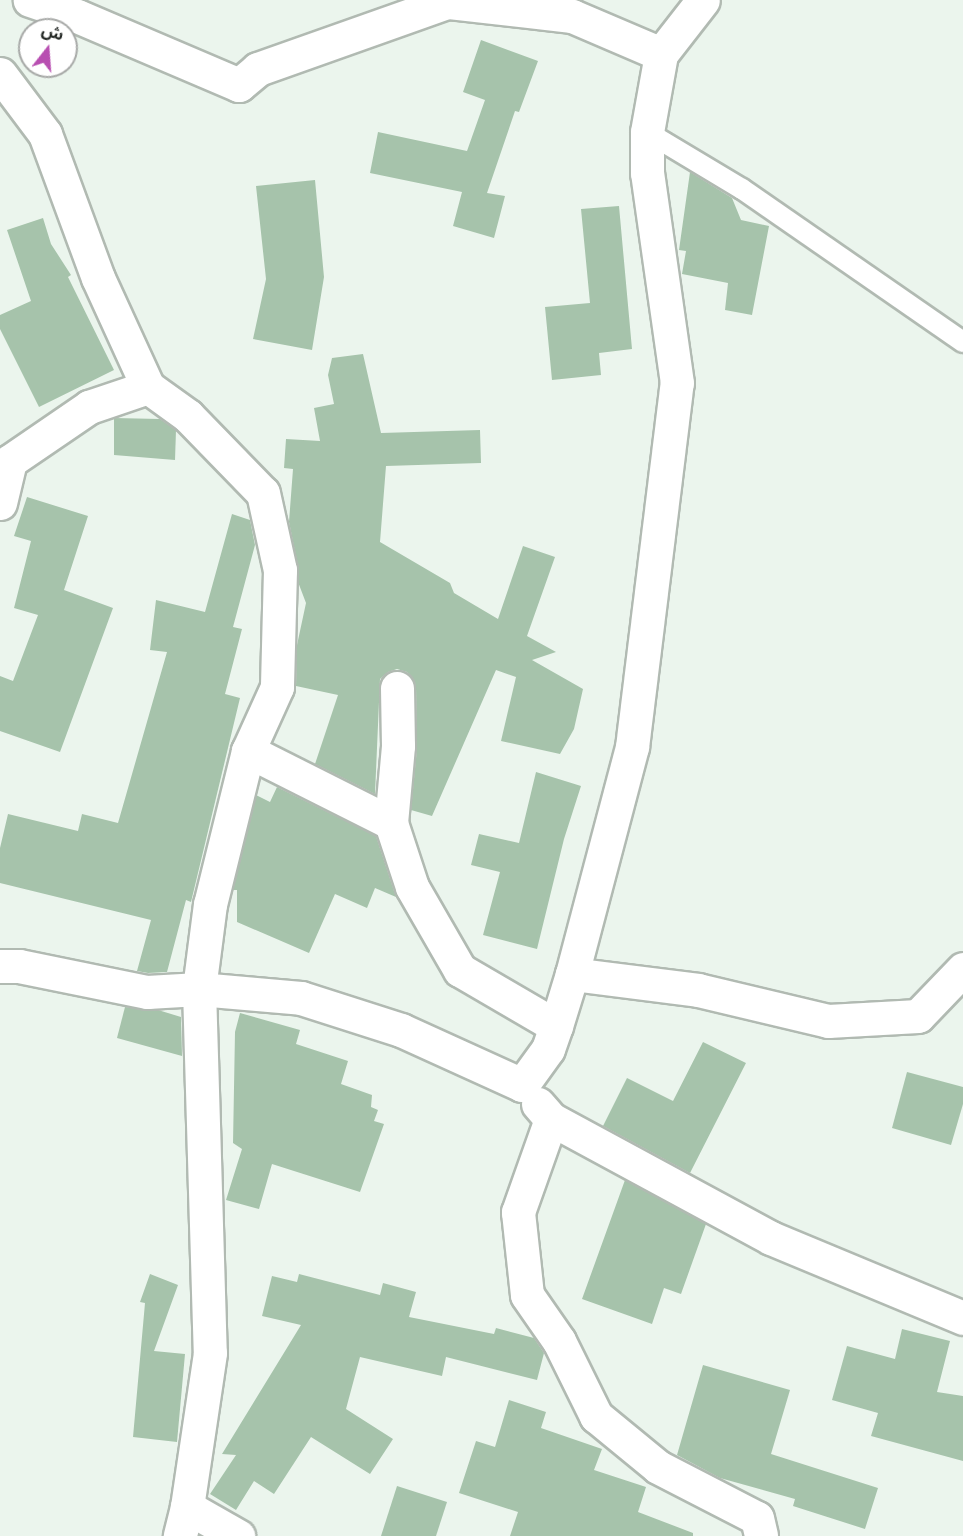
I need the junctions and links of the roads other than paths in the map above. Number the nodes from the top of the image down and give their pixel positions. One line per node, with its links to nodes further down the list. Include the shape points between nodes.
1 (30, 0): 3 (street, via 88,20 239,85 258,69 447,2 572,16)
2 (703, 0): 3 (street)
3 (661, 54): 5 (street)
4 (0, 75): 7 (street, via 45,134 99,278)
5 (647, 132): 6 (lane, via 742,189); 14 (street, via 647,173 677,383 632,747)
6 (963, 342)
7 (148, 387): 8 (street, via 89,407 10,461); 10 (street, via 188,416 263,493 280,570 277,687)
8 (0, 502)
9 (397, 688): 11 (street, via 398,746)
10 (248, 751): 11 (street); 15 (street, via 210,904)
11 (391, 823): 16 (street, via 412,887 460,970)
12 (0, 966): 15 (street, via 19,966 147,992)
13 (963, 969): 14 (street, via 918,1016 828,1021 698,990)
14 (572, 974): 16 (street)
15 (199, 989): 17 (street, via 301,998 401,1030); 20 (street, via 210,1353)
16 (556, 1026): 17 (street, via 548,1048)
17 (522, 1085): 18 (street)
18 (551, 1119): 19 (street, via 771,1238); 22 (street, via 518,1212 527,1295 560,1341 596,1416 658,1467 758,1518)
19 (963, 1318)
20 (184, 1522): 21 (street)
21 (238, 1536)
22 (761, 1536)

